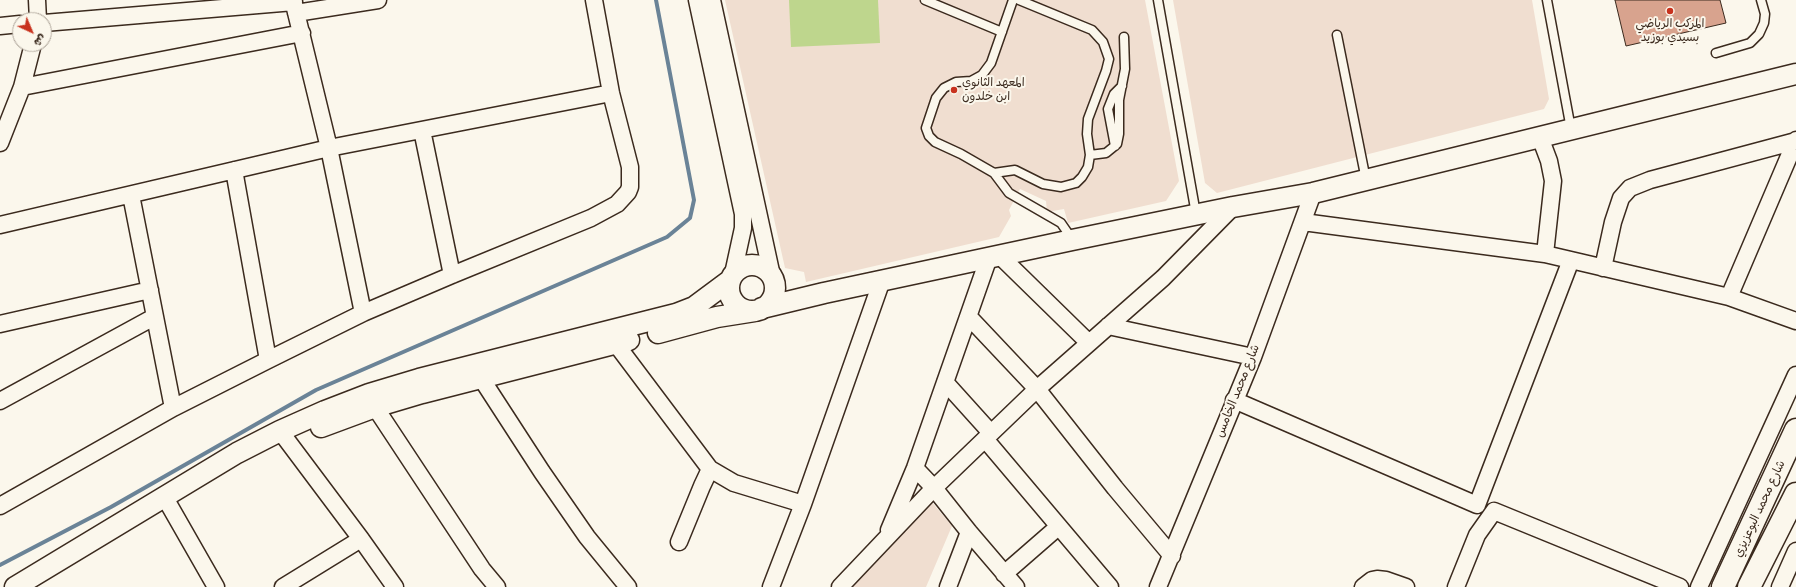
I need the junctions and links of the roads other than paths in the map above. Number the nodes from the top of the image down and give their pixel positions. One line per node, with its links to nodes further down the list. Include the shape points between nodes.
1 (37, 0): 13 (street)
2 (378, 0): 12 (street)
3 (594, 0): 25 (street)
4 (697, 0): 48 (street, via 743,208 743,228)
5 (712, 0): 49 (street)
6 (925, 0): 17 (lane)
7 (1013, 0): 17 (lane)
8 (1019, 0): 32 (lane, via 1092,30 1103,42 1109,59 1088,119)
9 (1158, 0): 39 (lane)
10 (1547, 0): 26 (lane)
11 (1761, 0): 22 (lane, via 1765,14 1759,34 1750,43)
12 (295, 5): 14 (street); 18 (street)
13 (38, 12)
14 (52, 22)
15 (12, 25): 16 (street)
16 (0, 26)
17 (1002, 32): 34 (lane, via 991,63 982,75 971,82 956,82 944,88 936,98 926,128 935,142)
18 (302, 33): 24 (street); 31 (street)
19 (1337, 35): 35 (lane)
20 (1124, 37): 32 (lane, via 1125,69 1122,85 1114,94 1108,109 1115,146 1106,153)
21 (31, 52): 24 (street)
22 (1716, 53)
23 (1796, 74): 26 (street)
24 (22, 87): 30 (street)
25 (611, 93): 27 (street); 47 (street, via 630,167 630,187 624,197 614,206 591,218)
26 (1571, 129): 28 (street)
27 (422, 130): 31 (street); 47 (street)
28 (1540, 137): 35 (street); 43 (street, via 1553,181)
29 (1796, 141): 46 (street, via 1650,180 1630,188 1621,198); 53 (street)
30 (0, 142)
31 (330, 148): 33 (street); 55 (street)
32 (1090, 156): 34 (lane, via 1088,167 1082,177 1076,183 1061,187 1043,184 1015,170)
33 (234, 170): 37 (street); 64 (street)
34 (994, 173): 42 (lane, via 1009,193 1062,223)
35 (1366, 180): 36 (street)
36 (1313, 193): 38 (street); 40 (street, شارع محمد الخامس)
37 (131, 194): 41 (street); 51 (street)
38 (1233, 207): 39 (street); 60 (street, via 1163,278)
39 (1196, 215): 42 (street)
40 (1303, 222): 43 (street); 63 (street, شارع محمد الخامس)
41 (0, 225)
42 (1072, 240): 44 (street)
43 (1544, 254): 45 (street)
44 (994, 256): 50 (street); 57 (street); 61 (street)
45 (1571, 260): 46 (street); 83 (street)
46 (1603, 268): 53 (street)
47 (452, 275): 55 (street)
48 (731, 277): 49 (street, via 746,265 753,264 760,266); 54 (street, via 728,288 734,303 747,310); 65 (street, via 694,307 676,314)
49 (772, 277): 52 (street, via 793,291); 54 (street, via 774,292 768,304)
50 (882, 280): 52 (street); 82 (street)
51 (150, 290): 56 (street); 59 (street)
52 (824, 293): 54 (street)
53 (1729, 298): 58 (street)
54 (759, 309): 62 (street, via 717,317)
55 (362, 313): 64 (street)
56 (154, 317): 70 (street); 72 (street)
57 (969, 317): 67 (street); 68 (street)
58 (1796, 321)
59 (0, 324)
60 (1108, 326): 61 (street); 63 (street)
61 (1089, 343): 68 (street)
62 (616, 344): 65 (street); 78 (street)
63 (1253, 357): 69 (street, شارع محمد الخامس)
64 (268, 360): 72 (street)
65 (478, 372): 71 (street); 100 (street, via 587,537)
66 (1796, 374): 73 (street)
67 (946, 382): 76 (street); 77 (street)
68 (1037, 389): 76 (street); 92 (street)
69 (1234, 400): 83 (street); 92 (street, شارع محمد الخامس)
70 (0, 401)
71 (372, 401): 75 (street, via 324,411); 99 (street, via 482,569)
72 (173, 408): 84 (street)
73 (1775, 421): 74 (street); 111 (street)
74 (1796, 430): 112 (main road, شارع محمد البوعزيزي)
75 (283, 436): 81 (street, via 237,453); 88 (street)
76 (988, 436): 79 (street); 86 (street)
77 (915, 468): 79 (street); 89 (street)
78 (710, 470): 82 (street, via 734,483); 90 (street)
79 (934, 488): 87 (street); 89 (street)
80 (1796, 494): 113 (main road, شارع محمد البوعزيزي)
81 (167, 502): 94 (street); 95 (street); 96 (street)
82 (803, 504): 101 (street)
83 (1477, 505): 85 (street)
84 (0, 506)
85 (1494, 511): 109 (street, via 1477,535); 110 (street)
86 (1058, 527): 93 (street); 105 (street)
87 (969, 532): 93 (street); 103 (street)
88 (361, 539): 97 (street); 98 (street)
89 (885, 539): 102 (street)
90 (679, 542)
91 (1796, 551): 114 (street)
92 (1172, 556): 106 (street, شارع محمد الخامس)
93 (1004, 574): 104 (street)
94 (15, 587)
95 (40, 587)
96 (216, 587)
97 (283, 587)
98 (395, 587)
99 (497, 587)
100 (628, 587)
101 (771, 587)
102 (840, 587)
103 (948, 587)
104 (1016, 587)
105 (1110, 587)
106 (1158, 587)
107 (1363, 587): 108 (street, via 1367,582 1377,579)
108 (1406, 587)
109 (1456, 587)
110 (1680, 587)
111 (1699, 587)
112 (1723, 587)
113 (1749, 587)
114 (1780, 587)

